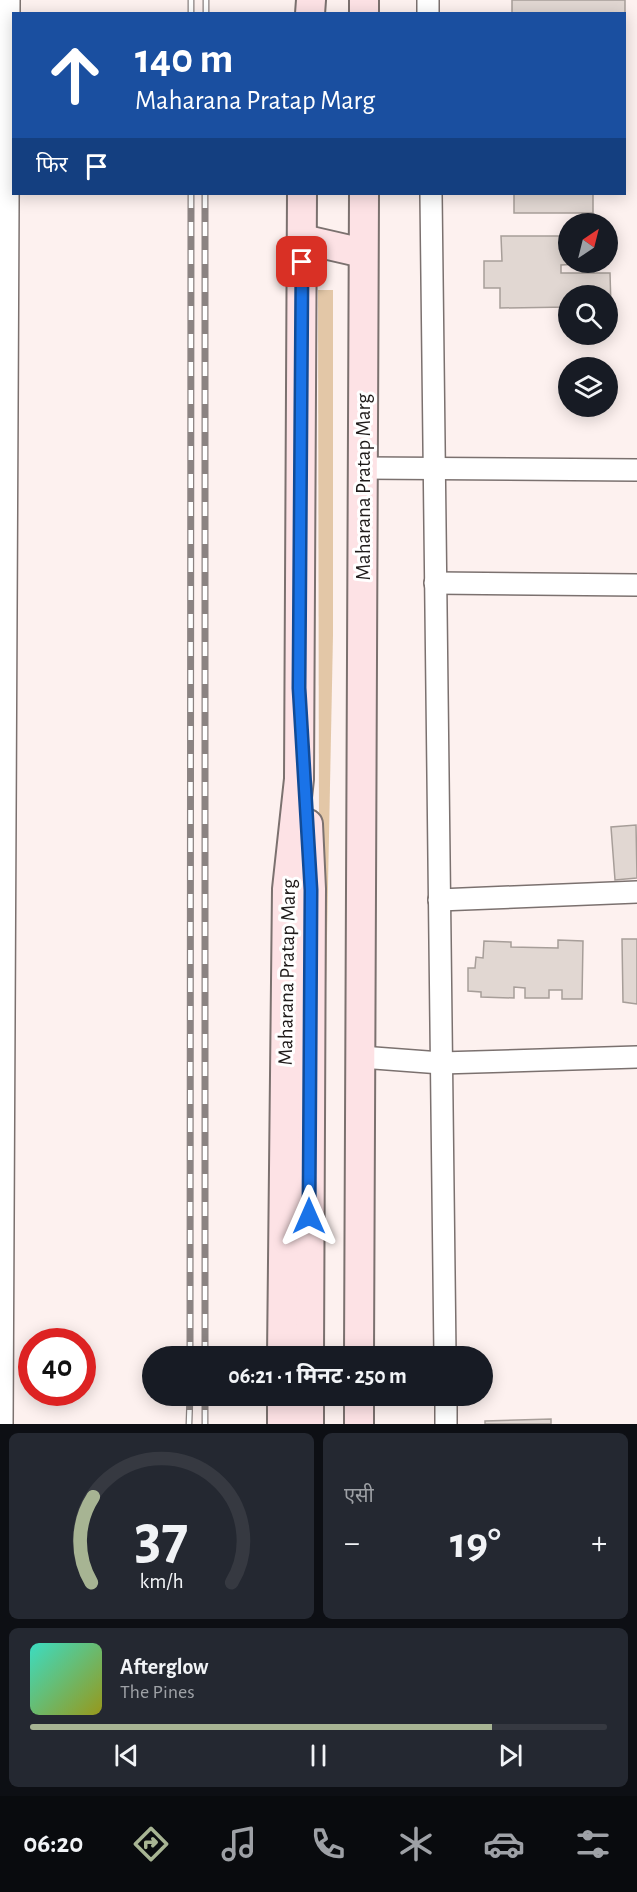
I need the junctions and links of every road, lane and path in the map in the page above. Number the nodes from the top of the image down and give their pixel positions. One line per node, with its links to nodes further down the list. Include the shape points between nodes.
1 (9, 0): 2 (street)
2 (4, 184): 8 (street)
3 (302, 195): 6 (main road, Maharana Pratap Marg)
4 (364, 195): 7 (main road, Maharana Pratap Marg)
5 (431, 195): 9 (street)
6 (302, 239): 7 (main road); 15 (main road, Maharana Pratap Marg)
7 (363, 252): 10 (main road, Maharana Pratap Marg)
8 (3, 268): 12 (street)
9 (435, 467): 10 (street); 11 (street); 13 (street)
10 (363, 468): 18 (main road, Maharana Pratap Marg)
11 (637, 470)
12 (3, 537): 21 (street)
13 (435, 583): 14 (street); 17 (street)
14 (637, 585)
15 (299, 688): 22 (main road, Maharana Pratap Marg, via 298,779 288,889); 23 (main road, via 311,890)
16 (637, 892): 17 (street)
17 (439, 900): 20 (street)
18 (361, 1057): 20 (street); 24 (main road, Maharana Pratap Marg)
19 (637, 1057): 20 (street)
20 (441, 1063): 25 (street)
21 (2, 1231): 30 (street)
22 (282, 1346)
23 (309, 1346)
24 (359, 1346)
25 (445, 1346)
26 (282, 1406): 31 (main road)
27 (309, 1406): 32 (main road)
28 (359, 1406): 33 (main road)
29 (446, 1406): 34 (street)
30 (3, 1424)
31 (282, 1424)
32 (309, 1424)
33 (359, 1424)
34 (446, 1424)

